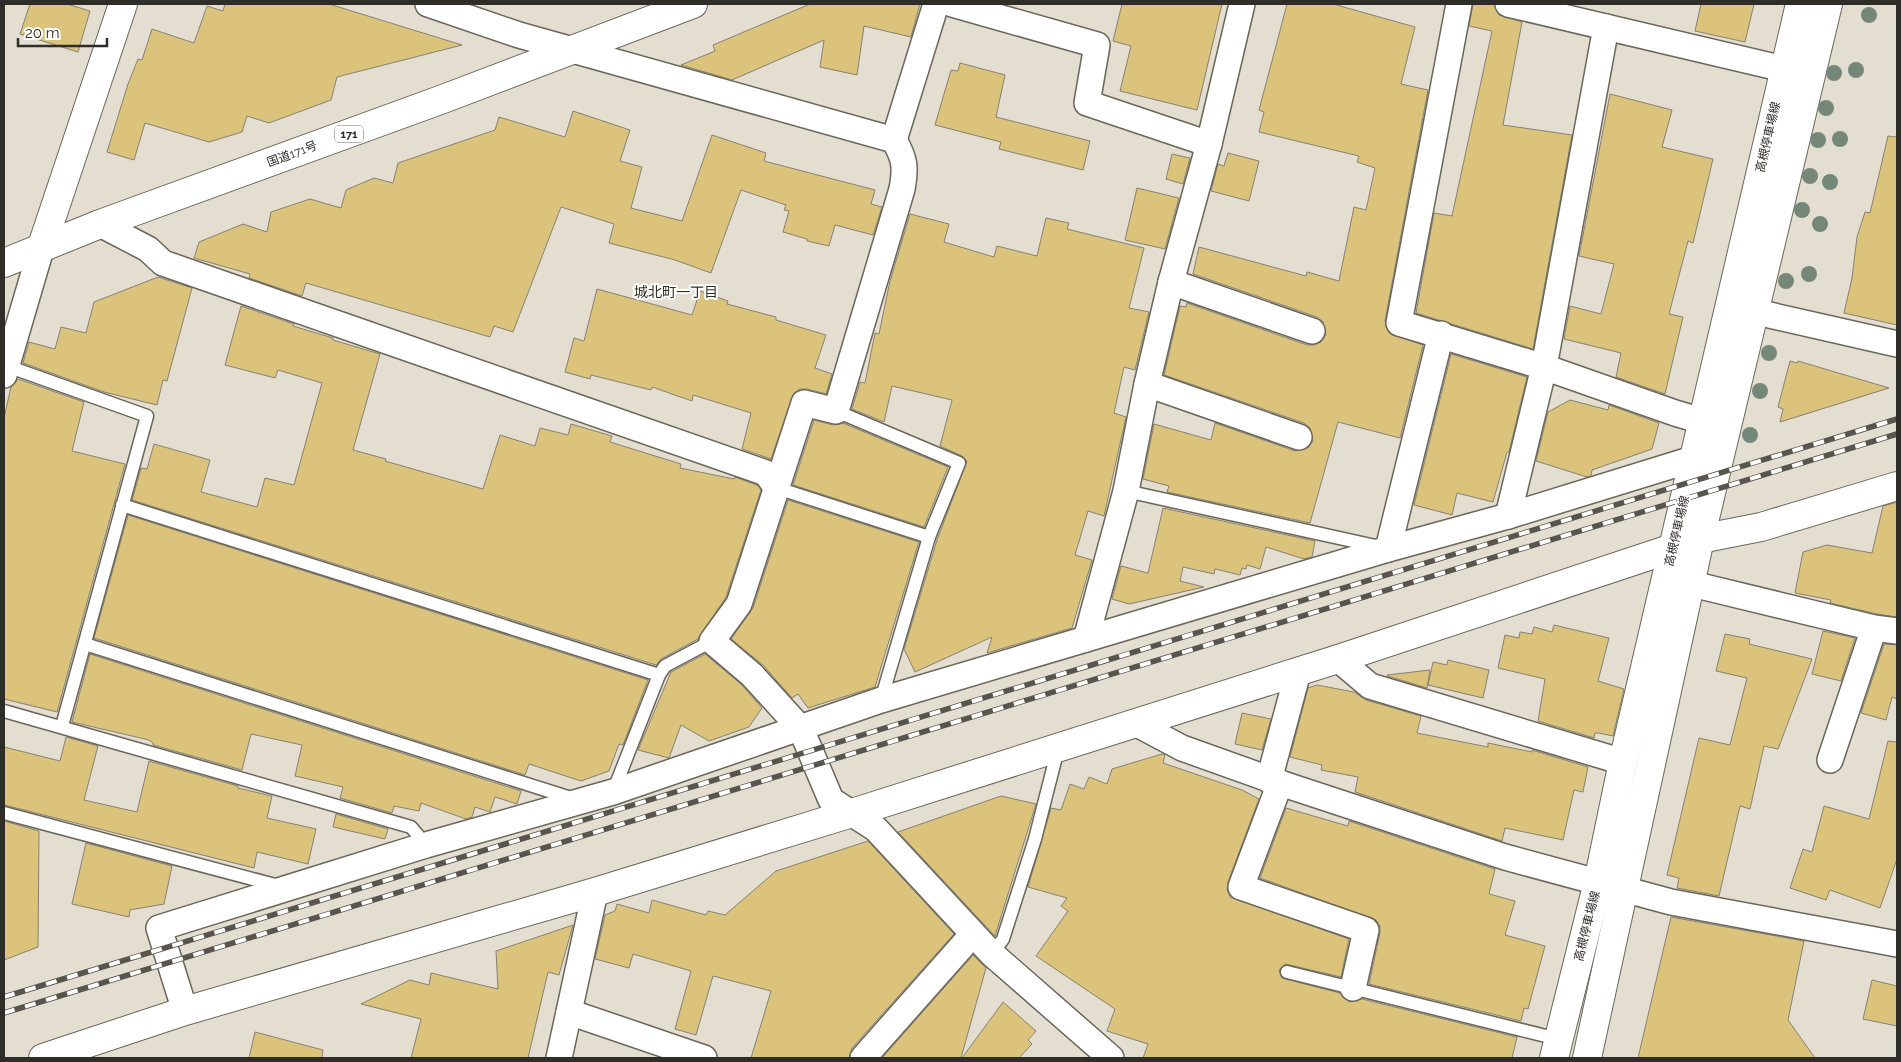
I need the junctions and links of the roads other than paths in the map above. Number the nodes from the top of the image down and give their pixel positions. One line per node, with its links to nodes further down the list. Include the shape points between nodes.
1 (123, 4): 18 (main road)
2 (428, 4): 11 (street)
3 (693, 4): 13 (main road, 国道171号 / 171)
4 (936, 4): 15 (street)
5 (952, 4): 16 (street, via 1097,45 1087,103)
6 (1242, 4): 16 (street)
7 (1459, 4): 24 (street, via 1399,323)
8 (1508, 4): 12 (street)
9 (1800, 4): 14 (main road, 高槻停車場線)
10 (1828, 4): 22 (main road, 高槻停車場線)
11 (462, 9): 13 (street, via 519,36)
12 (1606, 27): 14 (street); 26 (street)
13 (570, 50): 15 (street); 17 (main road, 国道171号 / 171)
14 (1784, 69): 21 (main road, 高槻停車場線)
15 (894, 140): 29 (street, via 904,158 902,189)
16 (1209, 144): 20 (street)
17 (100, 224): 18 (main road, 国道171号 / 171); 34 (street, via 148,249 163,263 766,473)
18 (41, 249): 19 (main road, 国道171号 / 171); 27 (street)
19 (4, 263)
20 (1171, 282): 23 (street); 28 (street)
21 (1729, 306): 22 (street); 30 (main road, 高槻停車場線)
22 (1756, 312): 25 (street); 39 (main road, 高槻停車場線)
23 (1312, 331)
24 (1441, 334): 26 (street); 41 (street)
25 (1897, 344)
26 (1544, 367): 30 (street); 37 (street)
27 (5, 370): 36 (lane, via 147,416)
28 (1146, 384): 31 (street); 35 (street)
29 (836, 411): 34 (street, via 804,403); 38 (lane, via 959,463)
30 (1702, 420): 32 (main road, 高槻停車場線)
31 (1299, 437)
32 (1693, 459): 37 (street); 40 (main road, 高槻停車場線)
33 (1897, 486): 39 (main road, via 1761,527)
34 (777, 488): 38 (lane); 45 (street, via 739,604)
35 (1126, 491): 41 (lane); 44 (street)
36 (122, 505): 46 (lane); 49 (lane)
37 (1508, 516): 41 (street)
38 (928, 537): 50 (lane)
39 (1700, 539): 40 (main road); 42 (main road, 高槻停車場線)
40 (1673, 547): 42 (street); 47 (main road); 57 (main road, 高槻停車場線)
41 (1388, 549): 44 (street)
42 (1692, 584): 43 (street); 66 (main road, 高槻停車場線)
43 (1886, 629): 56 (street)
44 (1086, 638): 50 (street)
45 (712, 641): 49 (lane, via 665,666); 54 (street, via 752,675)
46 (84, 644): 53 (lane); 60 (lane)
47 (1338, 659): 48 (main road); 57 (street, via 1370,686)
48 (1298, 672): 52 (main road); 58 (street)
49 (659, 675): 59 (lane)
50 (881, 700): 54 (street)
51 (4, 711): 53 (lane)
52 (1135, 723): 55 (main road); 58 (street, via 1182,748)
53 (62, 726): 63 (lane, via 411,827)
54 (801, 729): 59 (street); 62 (street, via 831,800)
55 (1058, 748): 62 (main road); 70 (lane, via 1035,839 1003,939)
56 (1830, 760)
57 (1623, 762): 64 (main road, 高槻停車場線)
58 (1274, 782): 64 (street, via 1504,857); 72 (street, via 1241,887 1366,930)
59 (613, 792): 60 (street)
60 (581, 801): 63 (street)
61 (4, 813): 65 (lane)
62 (852, 813): 67 (main road); 68 (street, via 876,830)
63 (426, 845): 65 (street)
64 (1598, 882): 66 (street); 75 (main road, 高槻停車場線)
65 (289, 888): 73 (street, via 159,928)
66 (1624, 890): 69 (street, via 1671,902); 81 (main road, 高槻停車場線)
67 (595, 892): 73 (main road); 74 (street)
68 (972, 935): 70 (street); 79 (street)
69 (1897, 944)
70 (992, 954): 80 (street)
71 (1287, 972): 72 (lane)
72 (1353, 988): 75 (lane)
73 (185, 1011): 76 (main road)
74 (569, 1012): 77 (street); 78 (street)
75 (1556, 1049)
76 (43, 1058)
77 (559, 1058)
78 (704, 1058)
79 (863, 1058)
80 (1111, 1058)
81 (1587, 1058)

